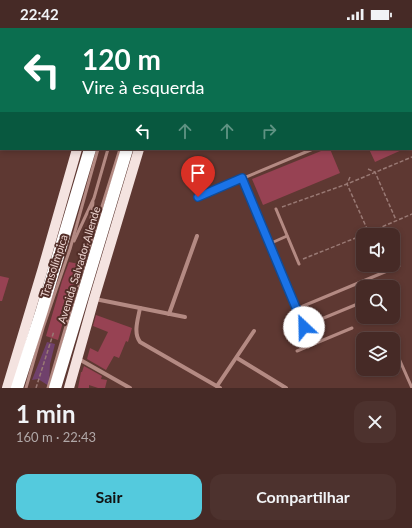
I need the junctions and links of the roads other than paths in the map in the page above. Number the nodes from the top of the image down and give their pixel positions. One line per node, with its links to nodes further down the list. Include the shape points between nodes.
1 (77, 150): 36 (main road)
2 (90, 150): 37 (highway, Avenida Salvador Allende)
3 (98, 150): 16 (lane, Transolímpica)
4 (108, 150): 11 (lane)
5 (120, 150): 17 (lane)
6 (127, 150): 40 (highway, Avenida Salvador Allende)
7 (139, 150): 20 (main road)
8 (311, 150): 9 (lane)
9 (242, 178): 10 (lane); 15 (lane)
10 (198, 197)
11 (94, 198): 16 (lane); 17 (lane)
12 (276, 210): 14 (lane)
13 (197, 236): 24 (street)
14 (287, 236): 15 (lane); 18 (lane)
15 (269, 244): 23 (lane)
16 (70, 249): 38 (lane, Transolímpica)
17 (87, 254): 39 (lane)
18 (298, 263)
19 (384, 272): 23 (lane)
20 (94, 298): 22 (street); 32 (main road)
21 (356, 305): 26 (lane)
22 (140, 308): 24 (street); 35 (street, via 136,332 140,342)
23 (296, 309): 26 (lane)
24 (169, 314): 25 (street)
25 (185, 317)
26 (302, 328): 29 (lane); 30 (lane)
27 (352, 328): 30 (lane)
28 (254, 332): 33 (street)
29 (285, 334)
30 (308, 347): 31 (lane)
31 (297, 351)
32 (77, 358): 41 (main road); 42 (street)
33 (237, 358): 35 (street); 43 (street)
34 (400, 361): 44 (lane)
35 (219, 387)
36 (7, 388)
37 (17, 388)
38 (26, 388)
39 (48, 388)
40 (55, 388)
41 (69, 388)
42 (130, 388)
43 (286, 388)
44 (412, 388)

